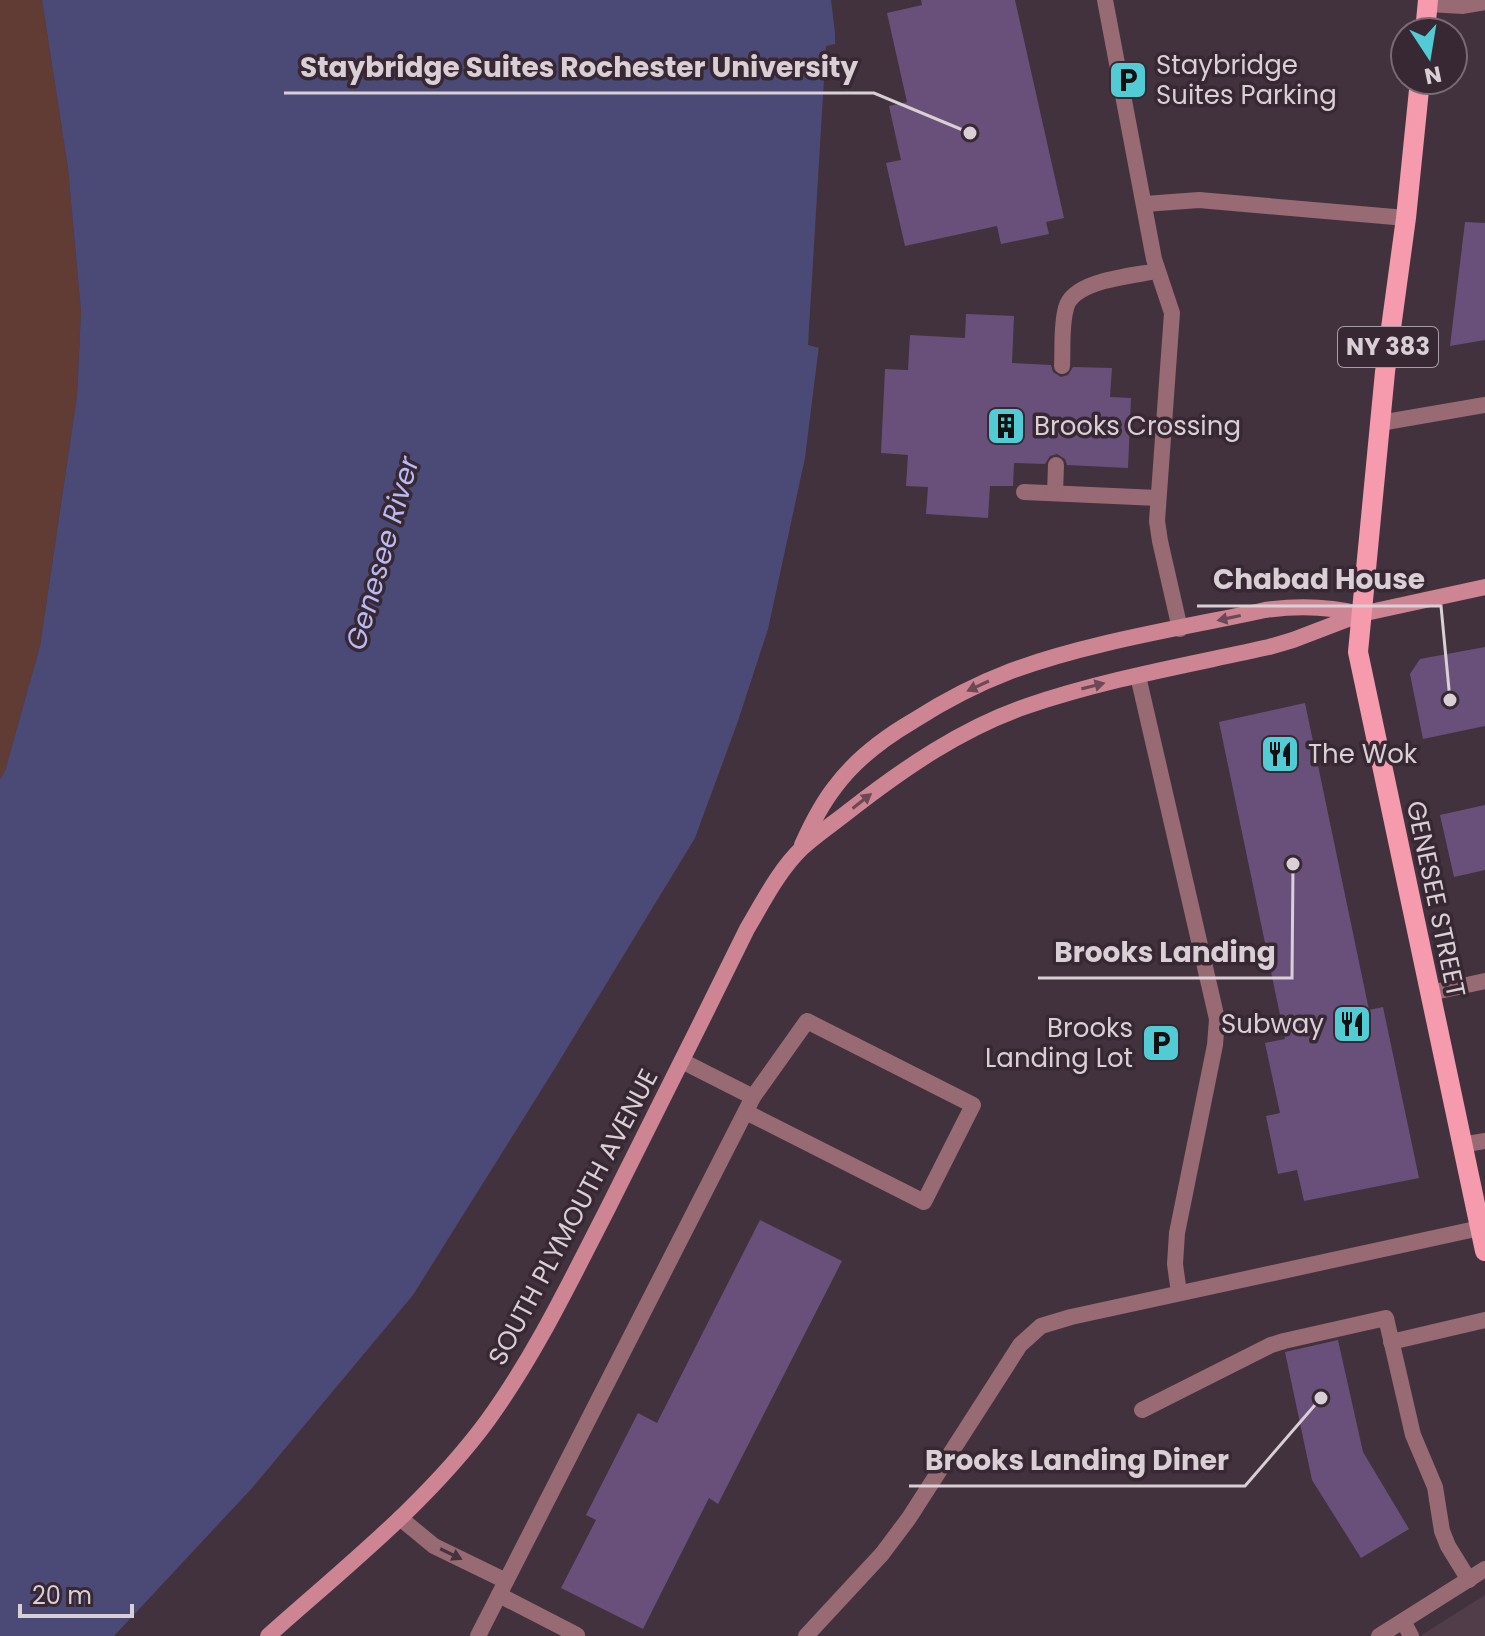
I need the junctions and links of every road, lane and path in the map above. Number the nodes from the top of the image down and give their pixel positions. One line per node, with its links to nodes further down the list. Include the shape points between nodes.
1 (1105, 0): 5 (street)
2 (1428, 2): 3 (street)
3 (1485, 2)
4 (1418, 96): 6 (main road, GENESEE STREET / NY 383)
5 (1145, 204): 6 (street, via 1199,200); 7 (street)
6 (1406, 218): 10 (main road, GENESEE STREET / NY 383)
7 (1157, 271): 8 (street, via 1093,284 1072,295 1064,316); 14 (street, via 1172,313)
8 (1062, 366)
9 (1485, 405): 10 (street)
10 (1380, 423): 16 (main road, GENESEE STREET / NY 383)
11 (1056, 465): 13 (street)
12 (1024, 492): 13 (street)
13 (1055, 493): 14 (street)
14 (1158, 498): 17 (street, via 1160,541)
15 (1485, 587): 16 (main road)
16 (1361, 614): 17 (main road, SOUTH PLYMOUTH AVENUE, one-way to 17, via 1291,606); 18 (main road, SOUTH PLYMOUTH AVENUE, via 1269,647); 21 (main road, GENESEE STREET, via 1361,667)
17 (1180, 629): 19 (main road, SOUTH PLYMOUTH AVENUE, one-way to 19, via 1009,672 925,713 872,749 845,775)
18 (1138, 676): 19 (main road, SOUTH PLYMOUTH AVENUE, one-way to 18, via 882,786 960,737 1023,707); 28 (street, via 1217,1019 1176,1241)
19 (800, 849): 22 (main road, SOUTH PLYMOUTH AVENUE, via 747,929)
20 (1485, 981): 21 (street)
21 (1430, 993): 25 (main road, GENESEE STREET)
22 (682, 1061): 23 (street); 32 (main road, SOUTH PLYMOUTH AVENUE, via 525,1364 469,1445)
23 (750, 1105): 23 (street, via 807,1021 973,1105 924,1202); 35 (street)
24 (1485, 1141): 25 (street)
25 (1462, 1145): 26 (main road, GENESEE STREET)
26 (1480, 1228): 27 (main road, GENESEE STREET); 28 (street)
27 (1485, 1251)
28 (1179, 1293): 40 (street, via 1057,1320 1029,1335 909,1518)
29 (1485, 1320): 30 (street)
30 (1391, 1342): 31 (street, via 1386,1318 1284,1341); 34 (street, via 1413,1435 1435,1487 1442,1531)
31 (1142, 1410)
32 (400, 1518): 35 (street, one-way to 35, via 434,1546); 38 (main road, SOUTH PLYMOUTH AVENUE)
33 (1485, 1569): 34 (street)
34 (1469, 1580): 36 (street)
35 (503, 1588): 37 (street); 39 (street)
36 (1407, 1628): 41 (street)
37 (577, 1635)
38 (268, 1636)
39 (478, 1636)
40 (806, 1636)
41 (1379, 1636)

